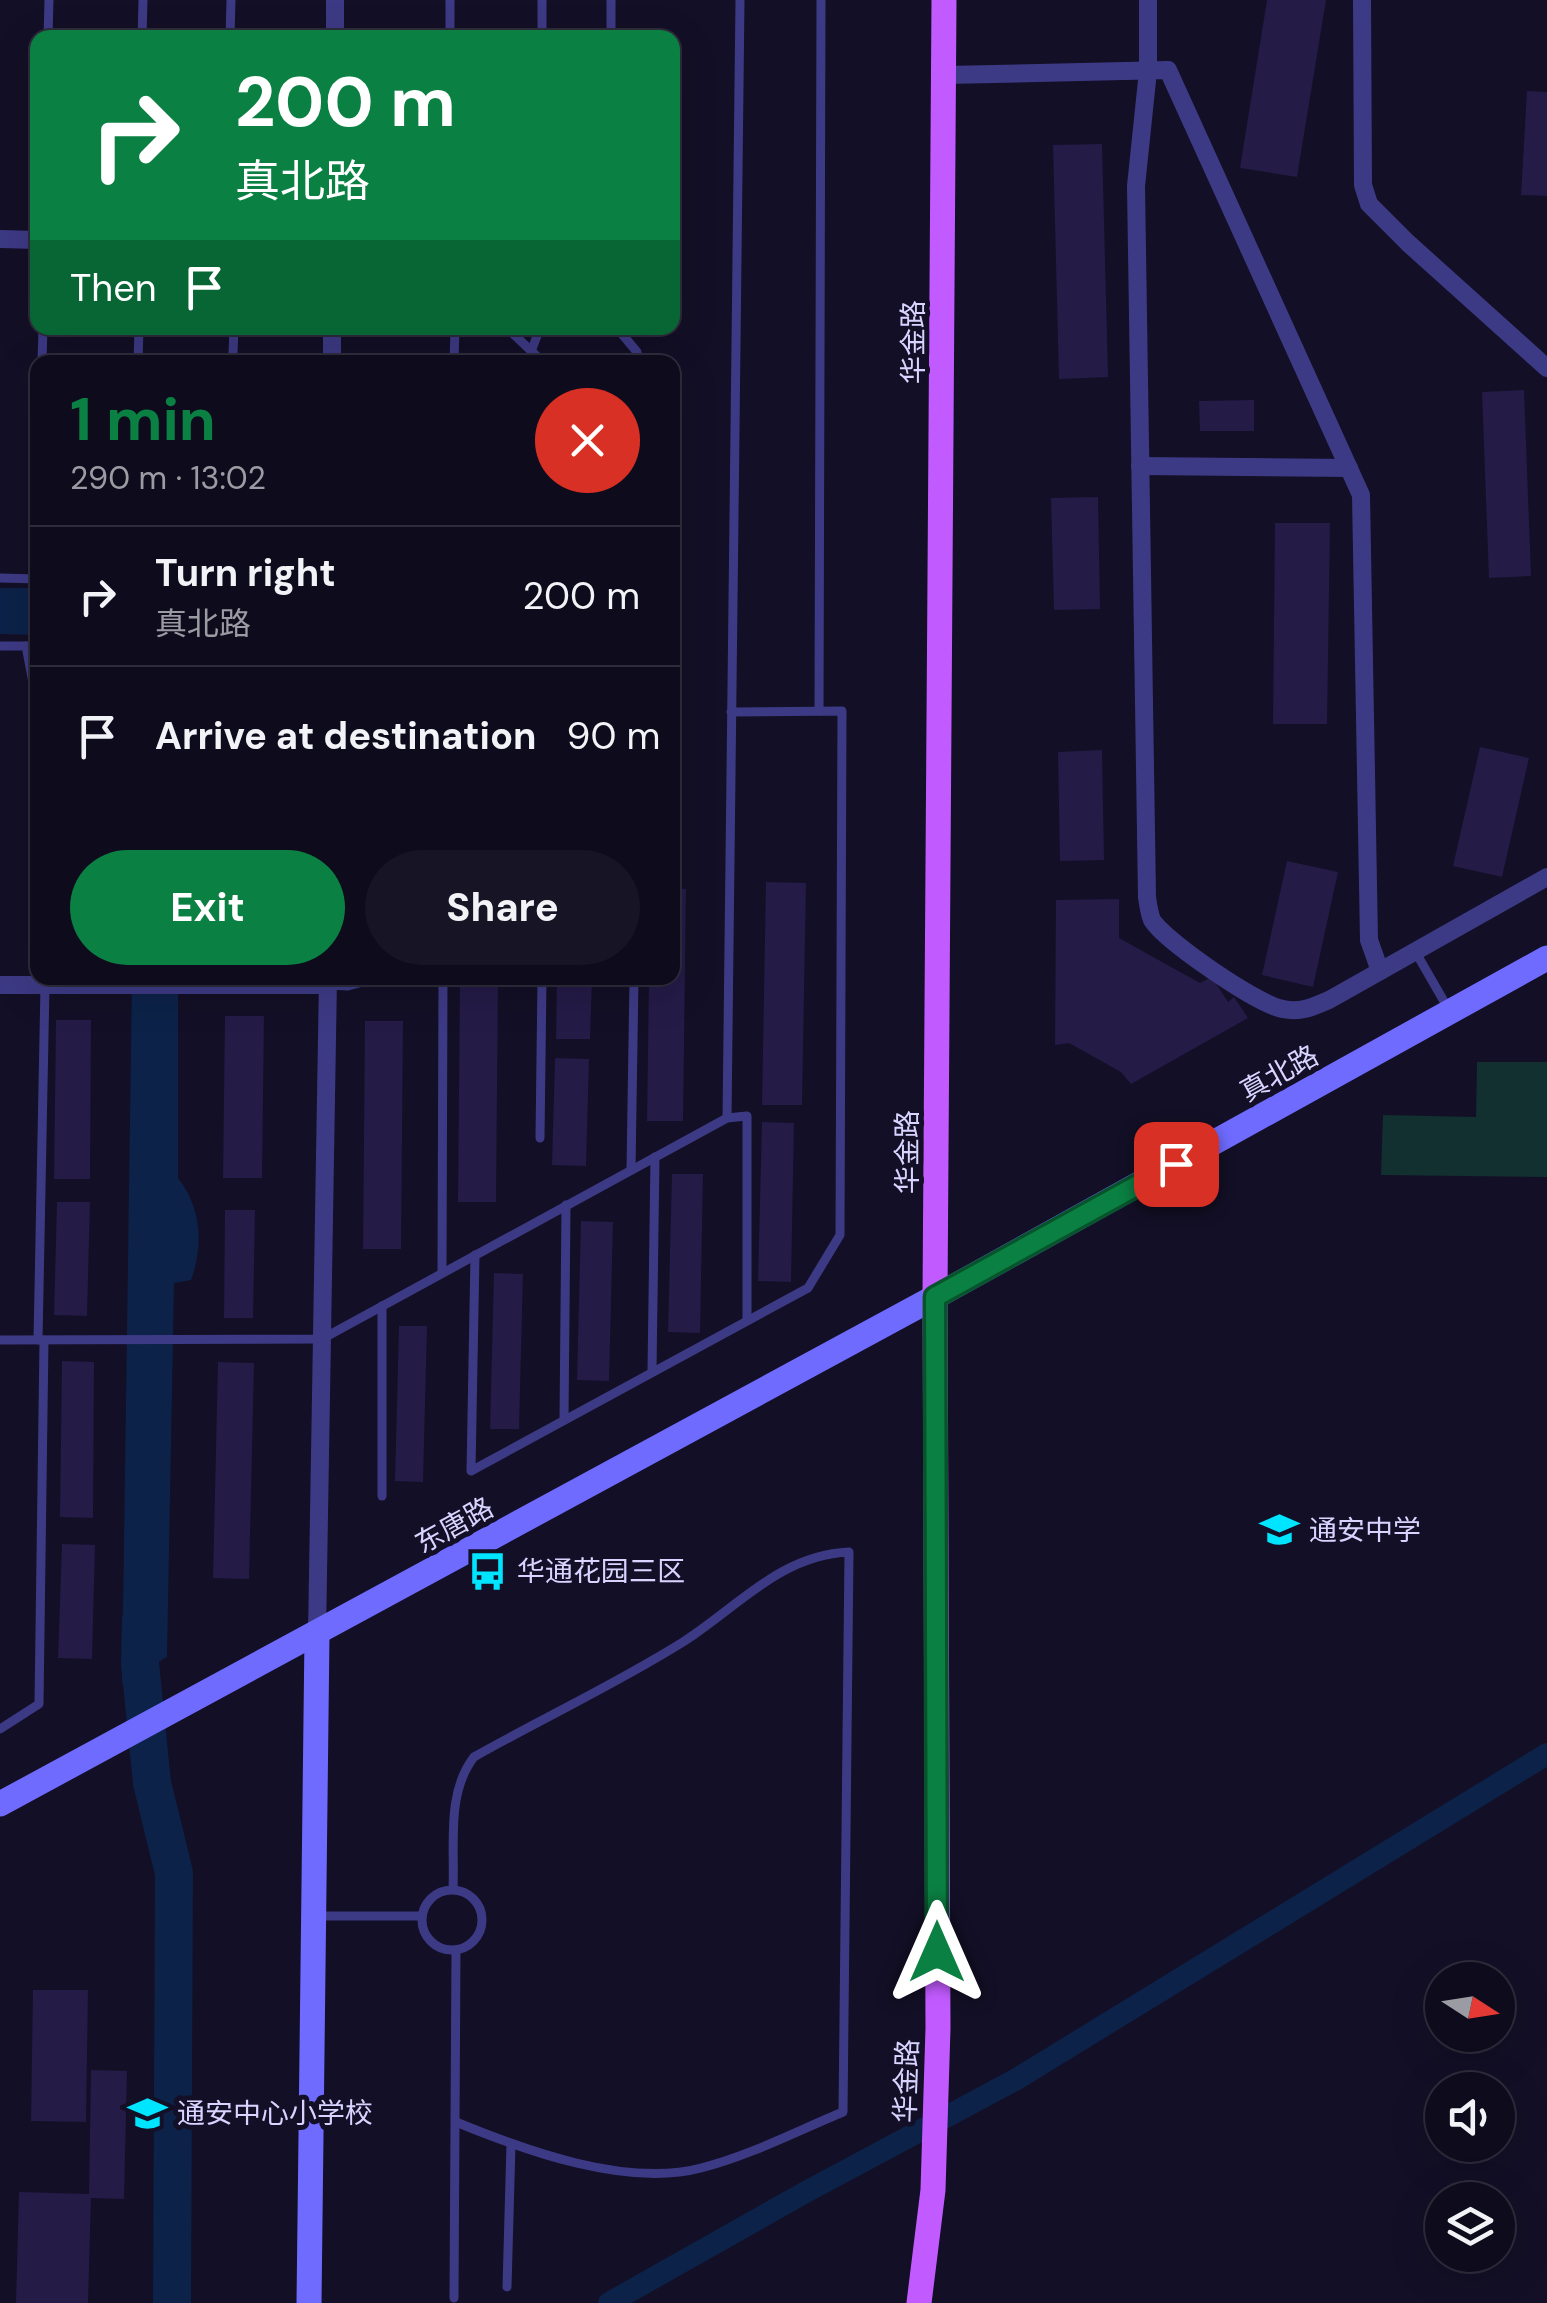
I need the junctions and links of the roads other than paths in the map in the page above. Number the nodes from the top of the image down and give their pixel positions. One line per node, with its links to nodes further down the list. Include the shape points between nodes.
1 (49, 0): 13 (lane)
2 (143, 0): 14 (lane)
3 (231, 0): 15 (lane)
4 (335, 0): 16 (street)
5 (450, 0): 17 (lane)
6 (542, 0): 18 (lane)
7 (611, 0): 19 (lane)
8 (740, 0): 40 (lane)
9 (822, 0): 39 (lane)
10 (944, 0): 21 (main road, 华金路)
11 (1148, 0): 20 (street)
12 (1362, 0): 32 (street, via 1363,185 1369,204)
13 (48, 30)
14 (142, 30)
15 (230, 30)
16 (335, 30)
17 (450, 30)
18 (542, 30)
19 (611, 30)
20 (1148, 71): 21 (street); 33 (street, via 1136,186); 34 (street, via 1168,70)
21 (946, 74): 62 (main road, 华金路)
22 (0, 239): 23 (street)
23 (30, 240)
24 (234, 335): 29 (lane)
25 (515, 335): 28 (lane)
26 (537, 335): 28 (lane)
27 (622, 335): 31 (lane)
28 (532, 349): 30 (lane)
29 (233, 353)
30 (537, 355)
31 (636, 355)
32 (1547, 368)
33 (1140, 466): 34 (street); 44 (street, via 1152,919 1256,1000 1282,1009 1304,1010)
34 (1348, 468): 44 (street, via 1361,495 1369,940)
35 (0, 578): 36 (lane)
36 (30, 579)
37 (0, 646): 38 (lane)
38 (30, 646)
39 (819, 711): 40 (lane); 64 (lane, via 842,711 840,1235 808,1288)
40 (732, 712): 55 (lane)
41 (1547, 878): 42 (street)
42 (1415, 952): 44 (street); 54 (lane)
43 (1547, 958): 54 (street, 真北路)
44 (1380, 971)
45 (30, 982): 46 (street)
46 (0, 984)
47 (45, 985): 67 (lane)
48 (102, 985): 49 (street)
49 (203, 985)
50 (328, 985): 65 (street)
51 (443, 985): 61 (lane)
52 (542, 985): 56 (lane)
53 (634, 985): 58 (lane)
54 (1450, 1012): 62 (street, 真北路)
55 (727, 1118): 57 (lane); 64 (lane, via 747,1116)
56 (540, 1138)
57 (654, 1157): 58 (lane); 68 (lane)
58 (631, 1170): 59 (lane)
59 (566, 1206): 60 (lane); 69 (lane)
60 (475, 1255): 61 (lane); 69 (lane, via 471,1470)
61 (442, 1273): 63 (lane)
62 (935, 1297): 71 (street, 东唐路); 83 (main road, 华金路, via 936,2071)
63 (382, 1306): 65 (lane); 70 (lane)
64 (747, 1319): 68 (lane)
65 (322, 1339): 67 (lane); 71 (street)
66 (0, 1340): 67 (lane)
67 (41, 1340): 72 (lane, via 39,1704)
68 (652, 1371): 69 (lane)
69 (564, 1419)
70 (382, 1496)
71 (317, 1634): 73 (street, 东唐路); 75 (street)
72 (0, 1728)
73 (0, 1804)
74 (453, 1889): 76 (lane, via 432,1897); 77 (lane, via 473,1897 482,1915 479,1934); 79 (lane, via 456,1790 474,1757 684,1641 798,1561 849,1552 843,2112 698,2169 657,2173 604,2168)
75 (313, 1916): 76 (lane); 82 (street)
76 (422, 1916): 77 (lane, via 428,1938)
77 (456, 1950): 78 (lane)
78 (456, 2122): 79 (lane); 81 (lane)
79 (511, 2144): 80 (lane)
80 (507, 2287)
81 (454, 2298)
82 (309, 2303)
83 (919, 2303)

